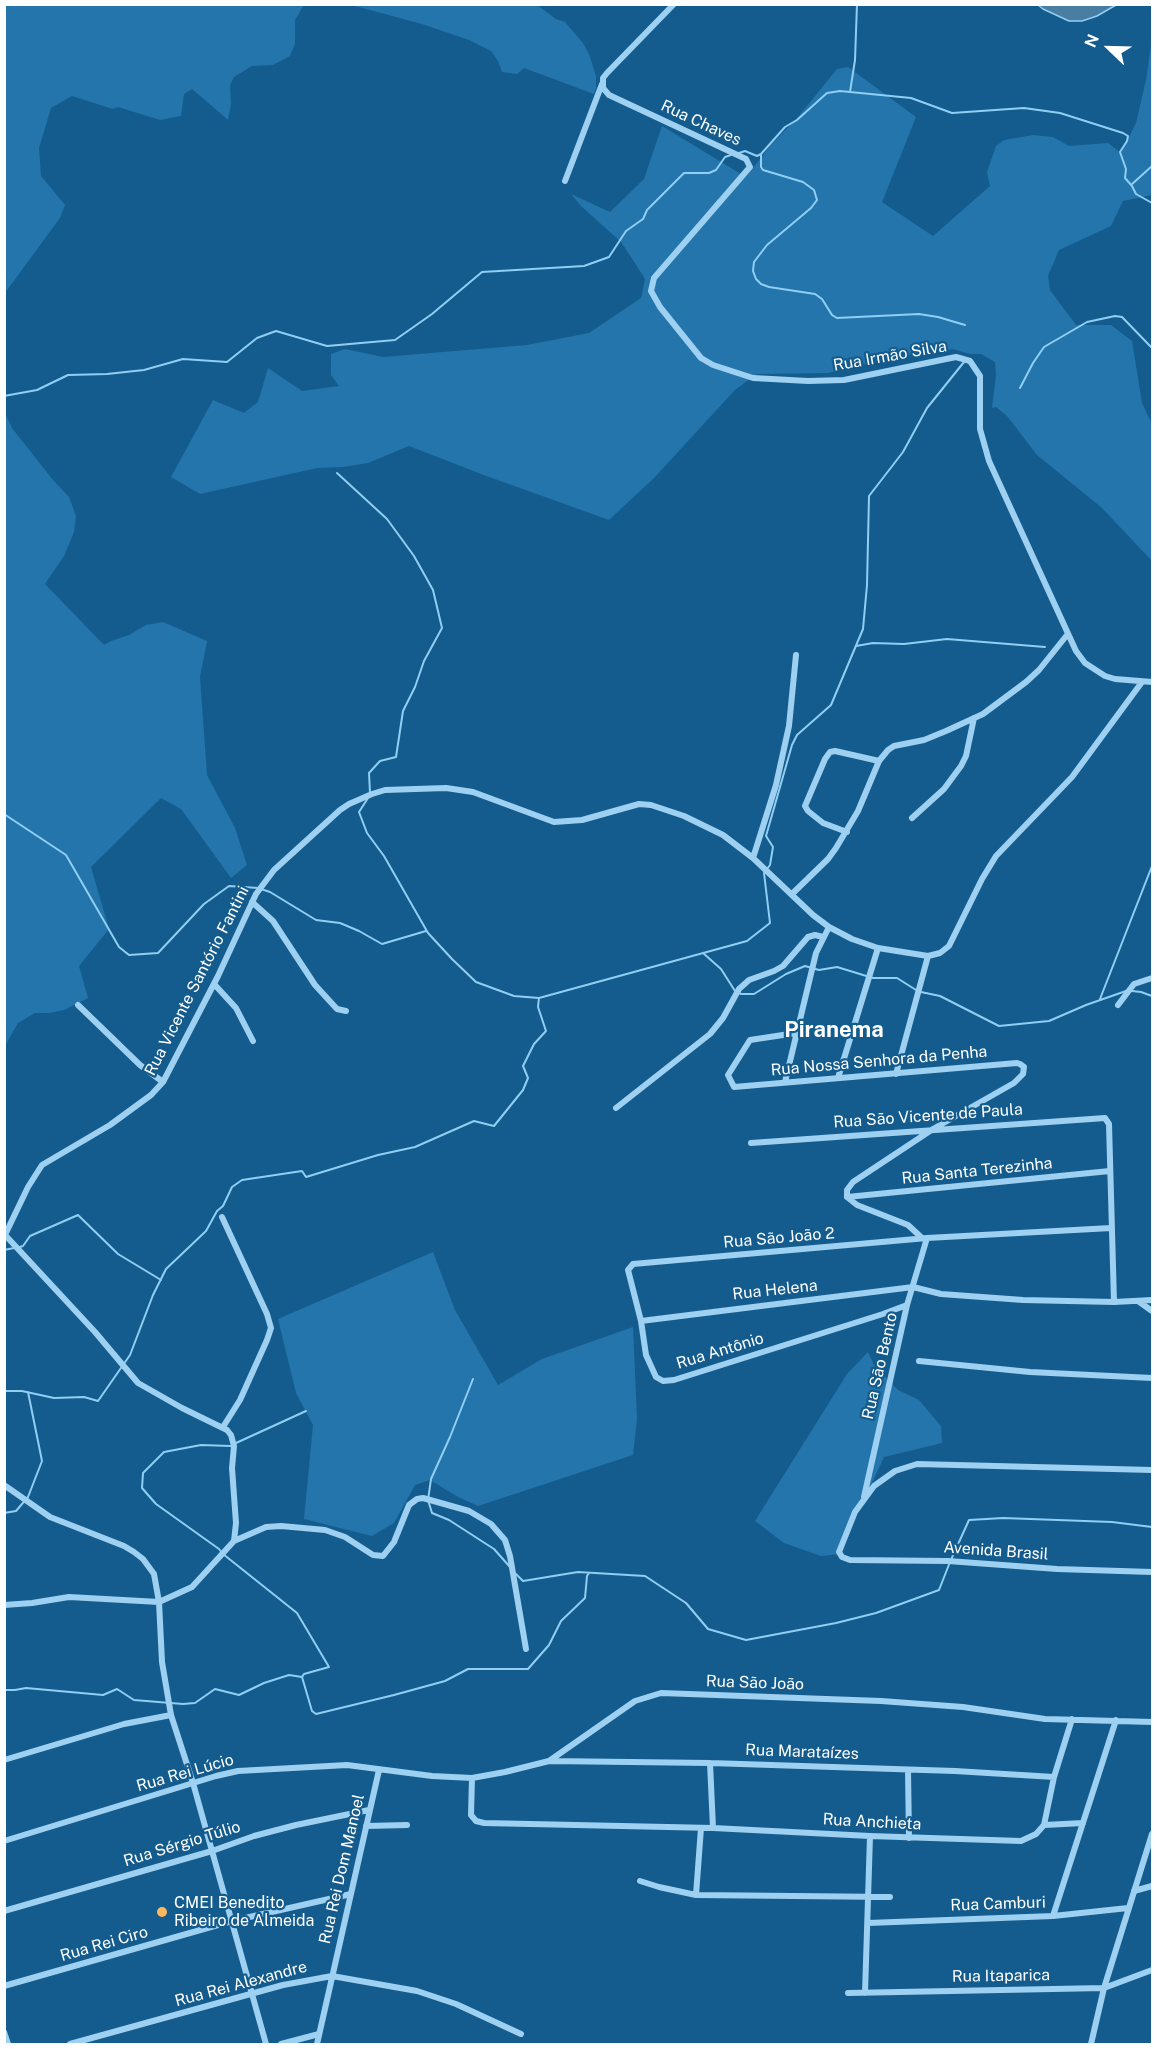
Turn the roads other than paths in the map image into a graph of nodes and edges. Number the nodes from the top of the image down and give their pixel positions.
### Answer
1 (674, 4) edge
2 (602, 83) junction
3 (565, 181) dead end
4 (653, 282) joint
5 (1067, 635) junction
6 (796, 655) dead end
7 (1142, 682) junction
8 (1152, 682) edge
9 (974, 718) junction
10 (879, 760) junction
11 (912, 818) dead end
12 (847, 832) junction
13 (753, 858) junction
14 (792, 894) junction
15 (252, 902) junction
16 (829, 927) junction
17 (823, 936) junction
18 (878, 948) junction
19 (928, 956) junction
20 (1152, 978) edge
21 (214, 984) junction
22 (78, 1005) dead end
23 (1118, 1005) dead end
24 (346, 1011) dead end
25 (796, 1033) junction
26 (253, 1041) dead end
27 (896, 1074) junction
28 (838, 1078) junction
29 (163, 1082) junction
30 (785, 1082) junction
31 (616, 1108) dead end
32 (933, 1129) junction
33 (751, 1143) dead end
34 (1110, 1171) junction
35 (847, 1197) junction
36 (222, 1217) dead end
37 (1111, 1228) junction
38 (5, 1236) edge
39 (924, 1238) junction
40 (633, 1263) joint
41 (913, 1287) junction
42 (1152, 1300) edge
43 (1138, 1301) junction
44 (1114, 1302) junction
45 (907, 1305) junction
46 (1152, 1311) edge
47 (641, 1321) junction
48 (919, 1361) dead end
49 (1152, 1378) edge
50 (223, 1427) junction
51 (1152, 1470) edge
52 (4, 1485) edge
53 (863, 1500) junction
54 (234, 1541) junction
55 (839, 1555) joint
56 (1152, 1572) edge
57 (159, 1602) junction
58 (4, 1605) edge
59 (526, 1649) dead end
60 (171, 1715) junction
61 (1072, 1719) junction
62 (1116, 1720) junction
63 (1152, 1722) edge
64 (4, 1760) edge
65 (549, 1761) junction
66 (710, 1763) junction
67 (379, 1770) junction
68 (908, 1770) junction
69 (1054, 1777) junction
70 (472, 1778) junction
71 (193, 1783) junction
72 (369, 1810) junction
73 (1083, 1823) junction
74 (407, 1825) dead end
75 (1044, 1825) junction
76 (366, 1826) junction
77 (702, 1828) junction
78 (713, 1828) junction
79 (1152, 1834) edge
80 (870, 1836) junction
81 (909, 1838) junction
82 (4, 1841) edge
83 (212, 1851) junction
84 (640, 1881) dead end
85 (1152, 1886) edge
86 (1134, 1891) junction
87 (351, 1894) junction
88 (696, 1895) junction
89 (868, 1897) junction
90 (890, 1897) dead end
91 (1128, 1908) junction
92 (4, 1911) edge
93 (1053, 1916) junction
94 (232, 1921) junction
95 (868, 1923) junction
96 (1152, 1970) edge
97 (332, 1976) junction
98 (4, 1986) edge
99 (1104, 1988) junction
100 (848, 1993) dead end
101 (865, 1993) junction
102 (252, 1995) junction
103 (4, 2032) edge
104 (319, 2034) junction
105 (520, 2034) dead end
106 (8, 2044) edge
107 (70, 2044) edge
108 (266, 2044) edge
109 (281, 2044) edge
110 (317, 2044) edge
111 (1091, 2044) edge

1 - 2 street
2 - 3 street
2 - 4 street, Rua Chaves
4 - 5 street, Rua Irmão Silva
5 - 7 street, Rua Irmão Silva
5 - 9 street
6 - 13 street
7 - 8 street
7 - 19 street
9 - 10 street
9 - 11 street
10 - 12 street
10 - 12 street
12 - 14 street
13 - 14 street, Rua Vicente Santório Fantini
13 - 15 street, Rua Vicente Santório Fantini
14 - 16 street, Rua Vicente Santório Fantini
15 - 21 street, Rua Vicente Santório Fantini
15 - 24 street
16 - 17 street
16 - 18 street, Rua Vicente Santório Fantini
17 - 25 street
17 - 31 street
18 - 19 street, Rua Vicente Santório Fantini
18 - 28 street
19 - 27 street
20 - 23 street
21 - 26 street
21 - 29 street, Rua Vicente Santório Fantini
22 - 29 street
25 - 30 street
25 - 30 street, Rua Nossa Senhora da Penha
27 - 28 street, Rua Nossa Senhora da Penha
27 - 32 street, Rua Nossa Senhora da Penha
28 - 30 street, Rua Nossa Senhora da Penha
29 - 38 street, Rua Vicente Santório Fantini
32 - 33 street, Rua São Vicente de Paula
32 - 34 street, Rua São Vicente de Paula
32 - 35 street
34 - 35 street, Rua Santa Terezinha
34 - 37 street
35 - 39 street
36 - 50 street
37 - 39 street, Rua São João 2
37 - 44 street
38 - 50 street
39 - 40 street, Rua São João 2
39 - 41 street, Rua São Bento
40 - 47 street, Rua Antônio
41 - 44 street
41 - 45 street, Rua São Bento
41 - 47 street, Rua Helena
42 - 43 street
43 - 44 street
43 - 46 street
45 - 47 street, Rua Antônio
45 - 53 street, Rua São Bento
48 - 49 street
50 - 54 street
51 - 53 street, Rua São Bento
52 - 57 street
53 - 55 street, Rua São Bento
54 - 57 street
54 - 59 street
55 - 56 street, Avenida Brasil
57 - 58 street
57 - 60 street
60 - 64 street
60 - 71 street
61 - 62 street, Rua São João
61 - 65 street, Rua São João
61 - 69 street
62 - 63 street, Rua São João
62 - 73 street
65 - 66 street, Rua Marataízes
65 - 70 street, Rua São João
66 - 68 street, Rua Marataízes
66 - 78 street
67 - 70 street, Rua São João
67 - 71 street, Rua Rei Lúcio
67 - 72 street, Rua Rei Dom Manoel
68 - 69 street, Rua Marataízes
68 - 81 street
69 - 75 street
70 - 77 street, Rua Anchieta
71 - 82 street, Rua Rei Lúcio
71 - 83 street
72 - 76 street, Rua Rei Dom Manoel
72 - 83 street, Rua Sérgio Túlio
73 - 75 street
73 - 93 street
74 - 76 street
75 - 81 street, Rua Anchieta
76 - 87 street, Rua Rei Dom Manoel
77 - 78 street, Rua Anchieta
77 - 88 street
78 - 80 street, Rua Anchieta
79 - 86 street
80 - 81 street, Rua Anchieta
80 - 89 street
83 - 92 street, Rua Sérgio Túlio
83 - 94 street
84 - 88 street
85 - 86 street
86 - 91 street
87 - 94 street, Rua Rei Ciro
87 - 97 street, Rua Rei Dom Manoel
88 - 89 street
89 - 90 street
89 - 95 street
91 - 93 street, Rua Camburi
91 - 99 street
93 - 95 street, Rua Camburi
94 - 98 street, Rua Rei Ciro
94 - 102 street
95 - 101 street
96 - 99 street, Rua Itaparica
97 - 102 street, Rua Rei Alexandre
97 - 104 street, Rua Rei Dom Manoel
97 - 105 street, Rua Rei Alexandre
99 - 101 street, Rua Itaparica
99 - 111 street
100 - 101 street, Rua Itaparica
102 - 107 street, Rua Rei Alexandre
102 - 108 street
103 - 106 street
104 - 109 street
104 - 110 street, Rua Rei Dom Manoel

